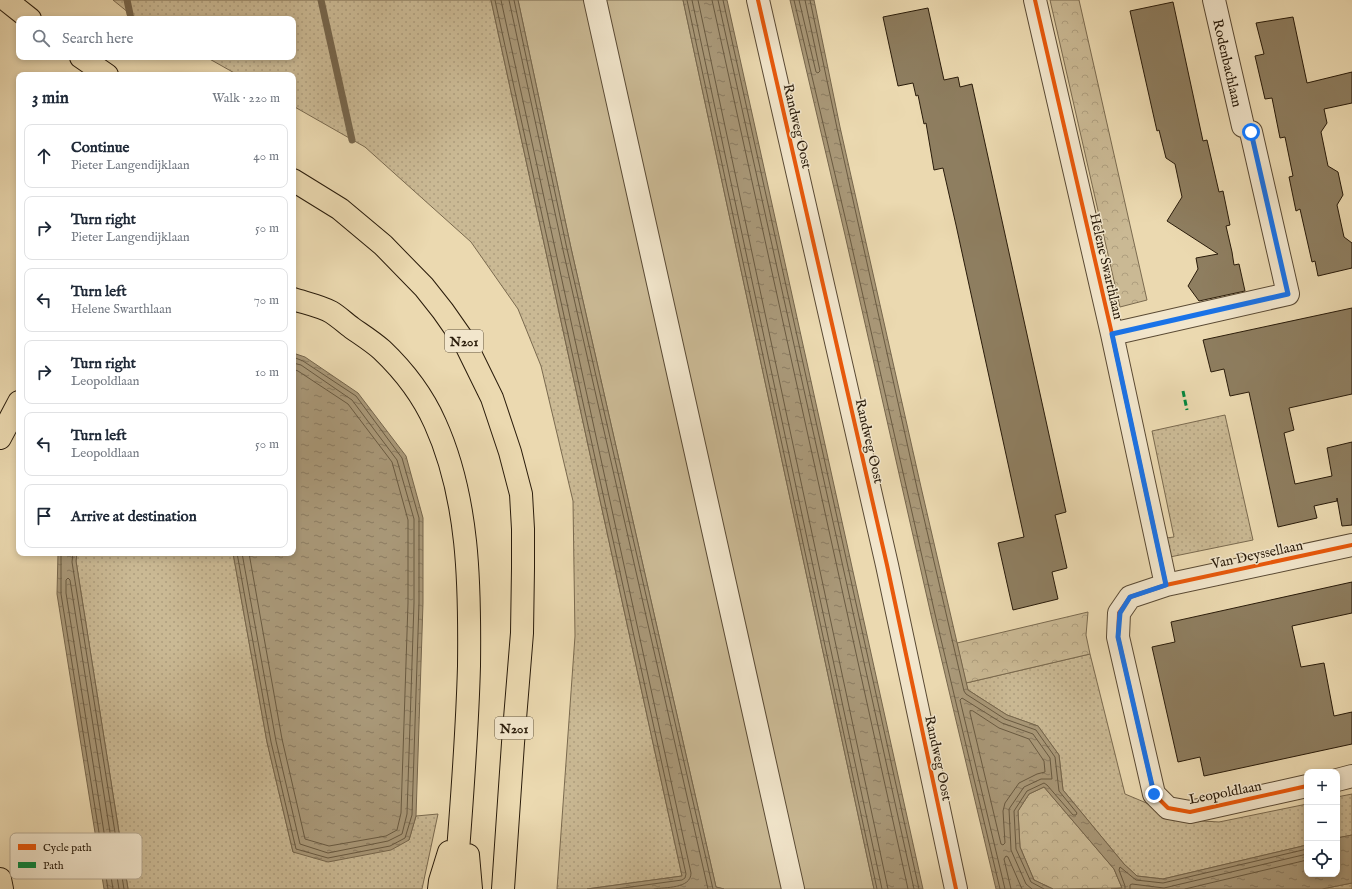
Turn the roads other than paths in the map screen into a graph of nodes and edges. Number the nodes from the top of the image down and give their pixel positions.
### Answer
1 (6, 0) edge
2 (596, 0) edge
3 (758, 0) edge
4 (1035, 0) edge
5 (1214, 0) edge
6 (26, 16) edge
7 (85, 60) edge
8 (103, 72) edge
9 (296, 182) edge
10 (296, 300) edge
11 (1112, 334) junction
12 (16, 408) edge
13 (0, 438) edge
14 (1352, 545) edge
15 (1166, 585) junction
16 (1352, 776) edge
17 (1340, 779) edge
18 (1304, 787) edge
19 (462, 806) junction
20 (0, 880) edge
21 (2, 889) edge
22 (439, 889) edge
23 (455, 889) edge
24 (471, 889) edge
25 (503, 889) edge
26 (793, 889) edge
27 (956, 889) edge

1 - 6 highway
2 - 26 street
3 - 27 street, Randweg Oost
4 - 11 street, Helene Swarthlaan
5 - 11 street, Rodenbachlaan
7 - 8 highway
9 - 25 highway, N201
10 - 19 highway
11 - 15 street, Helene Swarthlaan
12 - 13 highway
14 - 15 street, Van Deyssellaan
15 - 18 street, Leopoldlaan
16 - 17 street
19 - 22 highway
19 - 23 highway
19 - 24 highway
20 - 21 highway

